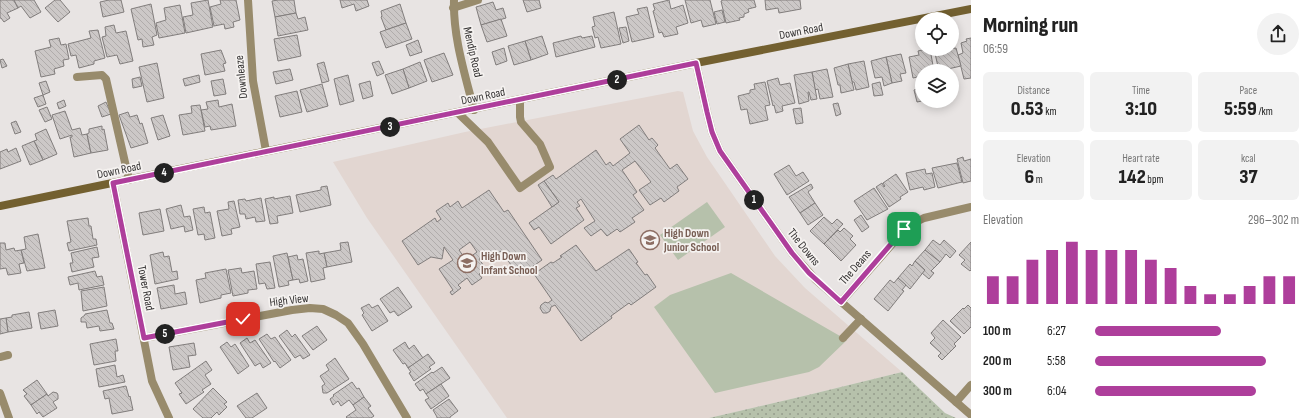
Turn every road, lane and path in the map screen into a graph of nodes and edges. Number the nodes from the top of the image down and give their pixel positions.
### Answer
1 (248, 0) edge
2 (478, 0) edge
3 (454, 4) edge
4 (971, 9) edge
5 (696, 63) junction
6 (77, 77) dead end
7 (520, 100) junction
8 (474, 110) junction
9 (458, 113) junction
10 (266, 151) junction
11 (130, 180) junction
12 (113, 183) junction
13 (0, 206) edge
14 (971, 207) edge
15 (841, 302) junction
16 (861, 319) junction
17 (144, 338) junction
18 (843, 338) dead end
19 (971, 385) edge
20 (0, 393) edge
21 (956, 402) junction
22 (971, 414) edge
23 (9, 418) edge
24 (169, 418) edge
25 (407, 418) edge

1 - 10 street, Downleaze
2 - 3 street
3 - 8 street, Mendip Road
4 - 5 street, Down Road
5 - 7 street, Down Road
5 - 15 street, The Downs
6 - 11 street
7 - 8 street, Down Road
7 - 9 street
8 - 9 street, Down Road
9 - 10 street, Down Road
10 - 11 street, Down Road
11 - 12 street, Down Road
12 - 13 street, Down Road
12 - 17 street, Tower Road
14 - 15 street, The Deans
15 - 16 street, The Downs
16 - 18 street
16 - 21 street, The Downs
17 - 24 street, Tower Road
17 - 25 street, High View
19 - 21 street
20 - 23 street
21 - 22 street, The Downs

